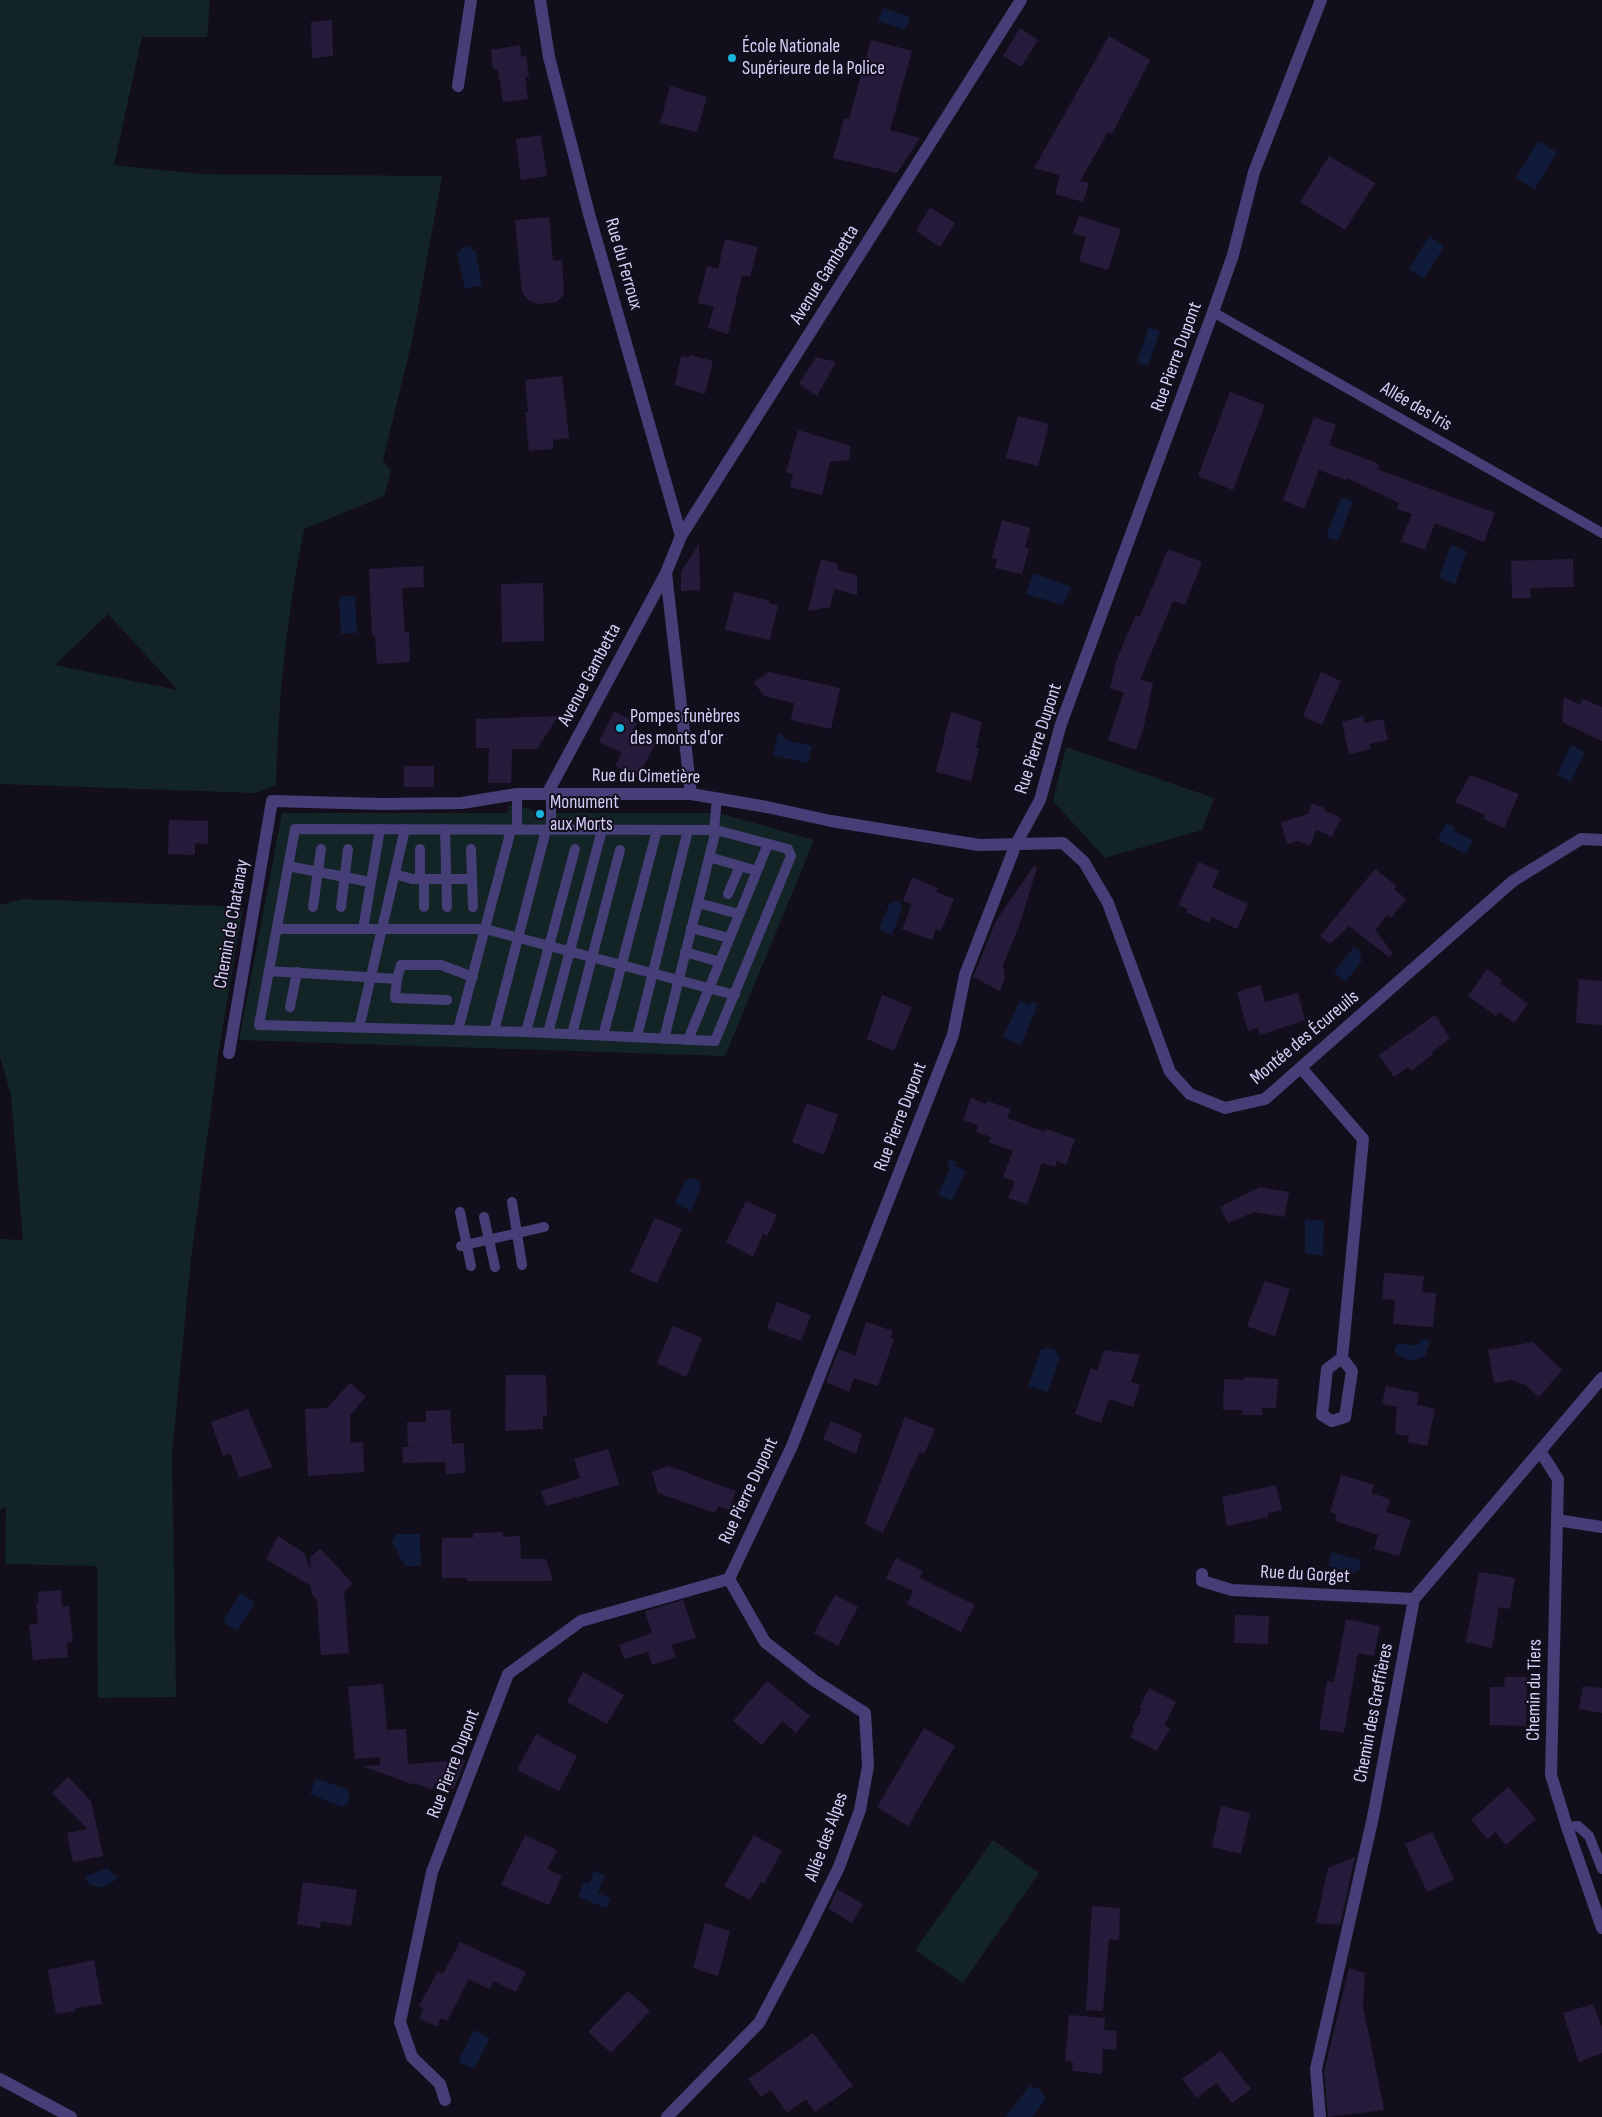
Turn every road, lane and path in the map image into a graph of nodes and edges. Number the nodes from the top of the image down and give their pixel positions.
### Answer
1 (471, 0) edge
2 (540, 0) edge
3 (1020, 0) edge
4 (1321, 0) edge
5 (458, 86) dead end
6 (1214, 312) junction
7 (1602, 533) edge
8 (681, 536) junction
9 (666, 573) junction
10 (517, 794) junction
11 (549, 794) junction
12 (691, 794) junction
13 (717, 798) junction
14 (272, 801) joint
15 (380, 829) junction
16 (405, 829) junction
17 (445, 829) junction
18 (514, 830) junction
19 (548, 830) junction
20 (602, 830) junction
21 (657, 830) junction
22 (688, 830) junction
23 (715, 830) junction
24 (1602, 840) edge
25 (768, 844) junction
26 (1016, 844) junction
27 (321, 848) dead end
28 (420, 848) dead end
29 (471, 848) dead end
30 (348, 849) dead end
31 (575, 849) dead end
32 (620, 850) dead end
33 (709, 857) junction
34 (288, 866) junction
35 (740, 866) junction
36 (757, 871) junction
37 (317, 872) junction
38 (395, 874) junction
39 (344, 877) junction
40 (422, 878) junction
41 (447, 879) junction
42 (472, 879) junction
43 (370, 882) junction
44 (728, 894) dead end
45 (698, 903) junction
46 (313, 906) dead end
47 (341, 906) dead end
48 (472, 906) dead end
49 (424, 907) dead end
50 (447, 907) dead end
51 (739, 914) junction
52 (691, 928) junction
53 (277, 929) junction
54 (363, 929) junction
55 (382, 929) junction
56 (485, 929) junction
57 (518, 938) junction
58 (730, 938) junction
59 (549, 946) junction
60 (570, 952) junction
61 (685, 952) junction
62 (592, 957) junction
63 (720, 962) junction
64 (622, 965) junction
65 (269, 971) junction
66 (297, 972) junction
67 (653, 973) junction
68 (371, 977) junction
69 (472, 977) junction
70 (397, 979) junction
71 (678, 980) junction
72 (709, 988) junction
73 (735, 994) junction
74 (447, 1000) dead end
75 (290, 1007) dead end
76 (359, 1028) junction
77 (458, 1030) junction
78 (494, 1031) junction
79 (526, 1032) junction
80 (548, 1033) junction
81 (572, 1034) junction
82 (603, 1036) junction
83 (637, 1037) junction
84 (664, 1039) junction
85 (688, 1040) junction
86 (229, 1052) dead end
87 (1302, 1069) junction
88 (512, 1202) dead end
89 (460, 1212) dead end
90 (484, 1218) dead end
91 (544, 1227) dead end
92 (517, 1233) junction
93 (489, 1239) junction
94 (464, 1245) junction
95 (522, 1265) dead end
96 (471, 1266) dead end
97 (495, 1267) dead end
98 (1342, 1358) dead end
99 (1602, 1378) edge
100 (1540, 1451) junction
101 (1557, 1520) junction
102 (1602, 1527) edge
103 (1202, 1574) dead end
104 (729, 1579) junction
105 (1414, 1599) junction
106 (1567, 1827) junction
107 (1602, 1869) edge
108 (1602, 1928) edge
109 (0, 2079) edge
110 (445, 2100) dead end
111 (71, 2117) edge
112 (667, 2117) edge
113 (1320, 2117) edge

1 - 5 street
2 - 8 street, Rue du Ferroux
3 - 8 street, Avenue Gambetta
4 - 6 street, Rue Pierre Dupont
6 - 7 lane, Allée des Iris
6 - 26 street, Rue Pierre Dupont
8 - 9 street, Avenue Gambetta
9 - 11 street, Avenue Gambetta
9 - 12 street, Avenue Gambetta
10 - 11 street, Rue du Cimetière
10 - 14 street, Rue du Cimetière
10 - 18 lane
11 - 12 street, Rue du Cimetière
11 - 19 lane
12 - 13 street, Rue du Cimetière
13 - 23 lane
13 - 26 street, Rue du Cimetière
14 - 86 street, Chemin de Chatanay
15 - 16 lane
15 - 34 lane
15 - 43 lane
16 - 17 lane
16 - 38 lane
17 - 18 lane
17 - 41 lane
18 - 19 lane
18 - 56 lane
19 - 20 lane
19 - 57 lane
20 - 21 lane
20 - 60 lane
21 - 22 lane
21 - 64 lane
22 - 23 lane
22 - 67 lane
23 - 25 lane
23 - 33 lane
24 - 87 street, Montée des Écureuils
25 - 36 lane
25 - 73 lane
26 - 87 street, Montée des Écureuils
26 - 104 street, Rue Pierre Dupont
27 - 37 lane
28 - 40 lane
29 - 42 lane
30 - 39 lane
31 - 59 lane
32 - 62 lane
33 - 35 lane
33 - 45 lane
34 - 37 lane
34 - 53 lane
35 - 36 lane
35 - 44 lane
36 - 51 lane
37 - 39 lane
37 - 46 lane
38 - 40 lane
38 - 55 lane
39 - 43 lane
39 - 47 lane
40 - 41 lane
40 - 49 lane
41 - 42 lane
41 - 50 lane
42 - 48 lane
43 - 54 lane
45 - 51 lane
45 - 52 lane
51 - 58 lane
52 - 58 lane
52 - 61 lane
53 - 54 lane
53 - 65 lane
54 - 55 lane
55 - 56 lane
55 - 68 lane
56 - 57 lane
56 - 69 lane
57 - 59 lane
57 - 78 lane
58 - 63 lane
59 - 60 lane
59 - 79 lane
60 - 62 lane
60 - 80 lane
61 - 63 lane
61 - 71 lane
62 - 64 lane
62 - 81 lane
63 - 72 lane
64 - 67 lane
64 - 82 lane
65 - 66 lane
65 - 76 lane
66 - 68 lane
66 - 75 lane
67 - 71 lane
67 - 83 lane
68 - 70 lane
68 - 76 lane
69 - 70 lane
69 - 77 lane
70 - 74 lane
71 - 72 lane
71 - 84 lane
72 - 73 lane
72 - 85 lane
73 - 85 lane
76 - 77 lane
77 - 78 lane
78 - 79 lane
79 - 80 lane
80 - 81 lane
81 - 82 lane
82 - 83 lane
83 - 84 lane
84 - 85 lane
87 - 98 street
88 - 92 lane
89 - 94 lane
90 - 93 lane
91 - 92 lane
92 - 93 lane
92 - 95 lane
93 - 94 lane
93 - 97 lane
94 - 96 lane
99 - 100 street, Chemin des Greffières
100 - 101 street, Chemin du Tiers
100 - 105 street, Chemin des Greffières
101 - 102 street
101 - 106 street, Chemin du Tiers
103 - 105 street, Rue du Gorget
104 - 110 street, Rue Pierre Dupont
104 - 112 street, Allée des Alpes
105 - 113 street, Chemin des Greffières
106 - 107 lane
106 - 108 street, Chemin du Tiers
109 - 111 street

